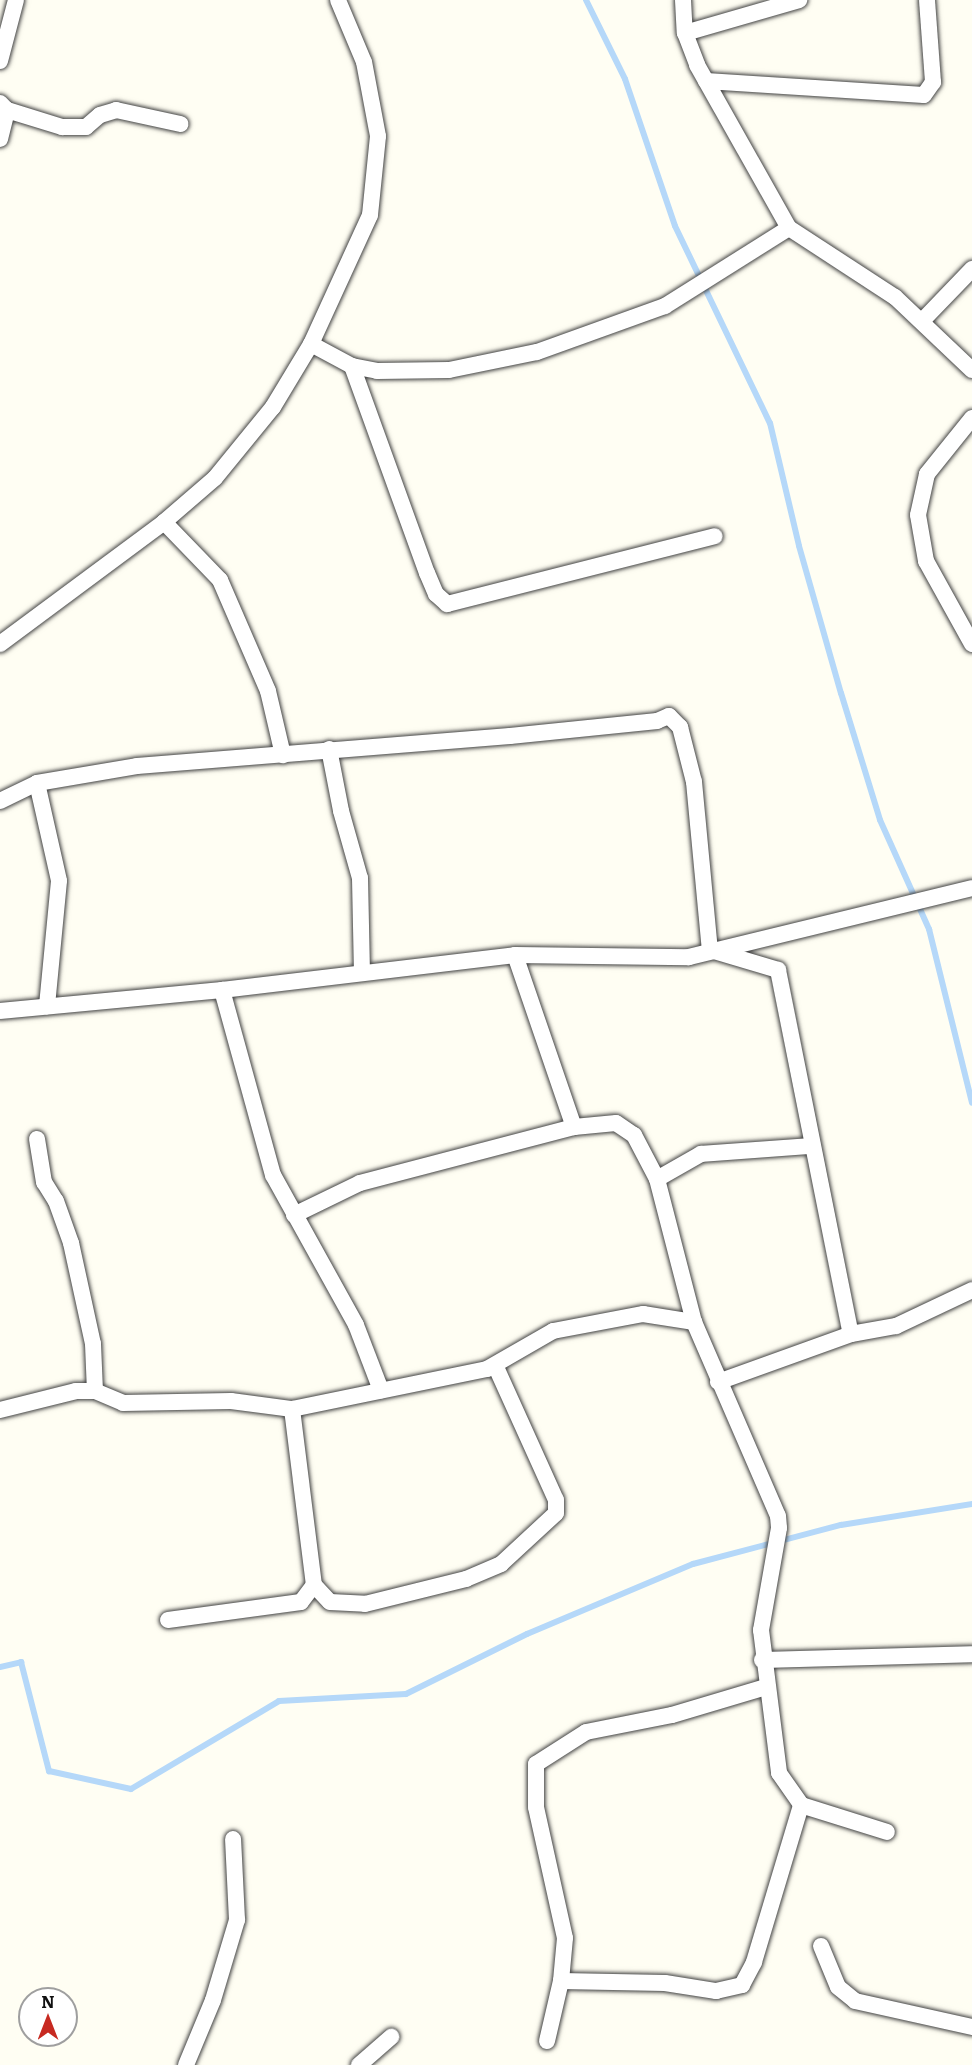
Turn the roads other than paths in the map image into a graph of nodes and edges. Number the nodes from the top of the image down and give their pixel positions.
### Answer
1 (16, 0) edge
2 (338, 0) edge
3 (683, 0) edge
4 (799, 0) edge
5 (927, 0) edge
6 (685, 33) junction
7 (0, 61) edge
8 (706, 81) junction
9 (3, 106) edge
10 (181, 124) dead end
11 (0, 139) edge
12 (789, 228) junction
13 (972, 269) edge
14 (923, 320) junction
15 (311, 344) junction
16 (352, 366) junction
17 (972, 370) edge
18 (972, 418) edge
19 (164, 522) junction
20 (715, 536) dead end
21 (0, 644) edge
22 (972, 644) edge
23 (330, 749) junction
24 (283, 755) junction
25 (37, 783) junction
26 (0, 801) edge
27 (972, 888) edge
28 (710, 950) junction
29 (515, 955) junction
30 (362, 972) junction
31 (222, 990) junction
32 (47, 1006) junction
33 (0, 1011) edge
34 (574, 1127) junction
35 (37, 1139) dead end
36 (812, 1146) junction
37 (657, 1179) junction
38 (294, 1215) junction
39 (972, 1290) edge
40 (694, 1322) junction
41 (851, 1334) junction
42 (495, 1365) junction
43 (718, 1382) junction
44 (381, 1390) junction
45 (95, 1391) junction
46 (292, 1409) junction
47 (0, 1410) edge
48 (314, 1585) junction
49 (168, 1620) dead end
50 (972, 1654) edge
51 (762, 1660) junction
52 (766, 1687) junction
53 (801, 1805) junction
54 (887, 1832) dead end
55 (233, 1839) dead end
56 (821, 1946) dead end
57 (561, 1981) junction
58 (972, 2027) edge
59 (391, 2037) dead end
60 (547, 2041) dead end
61 (186, 2065) edge
62 (359, 2065) edge

1 - 7 street
2 - 15 street
3 - 6 street
4 - 6 street
5 - 8 street
6 - 8 street
8 - 12 street
9 - 10 street
9 - 11 street
12 - 14 street
12 - 16 street
13 - 14 street
14 - 17 street
15 - 16 street
15 - 19 street
16 - 20 street
18 - 22 street
19 - 21 street
19 - 24 street
23 - 24 street
23 - 28 street
23 - 30 street
24 - 25 street
25 - 26 street
25 - 32 street
27 - 28 street
28 - 29 street
28 - 36 street
29 - 30 street
29 - 34 street
30 - 31 street
31 - 32 street
31 - 38 street
32 - 33 street
34 - 37 street
34 - 38 street
35 - 45 street
36 - 37 street
36 - 41 street
37 - 40 street
38 - 44 street
39 - 41 street
40 - 42 street
40 - 43 street
41 - 43 street
42 - 44 street
42 - 48 street
43 - 51 street
44 - 46 street
45 - 46 street
45 - 47 street
46 - 48 street
48 - 49 street
50 - 51 street
51 - 52 street
52 - 53 street
52 - 57 street
53 - 54 street
53 - 57 street
55 - 61 street
56 - 58 street
57 - 60 street
59 - 62 street

